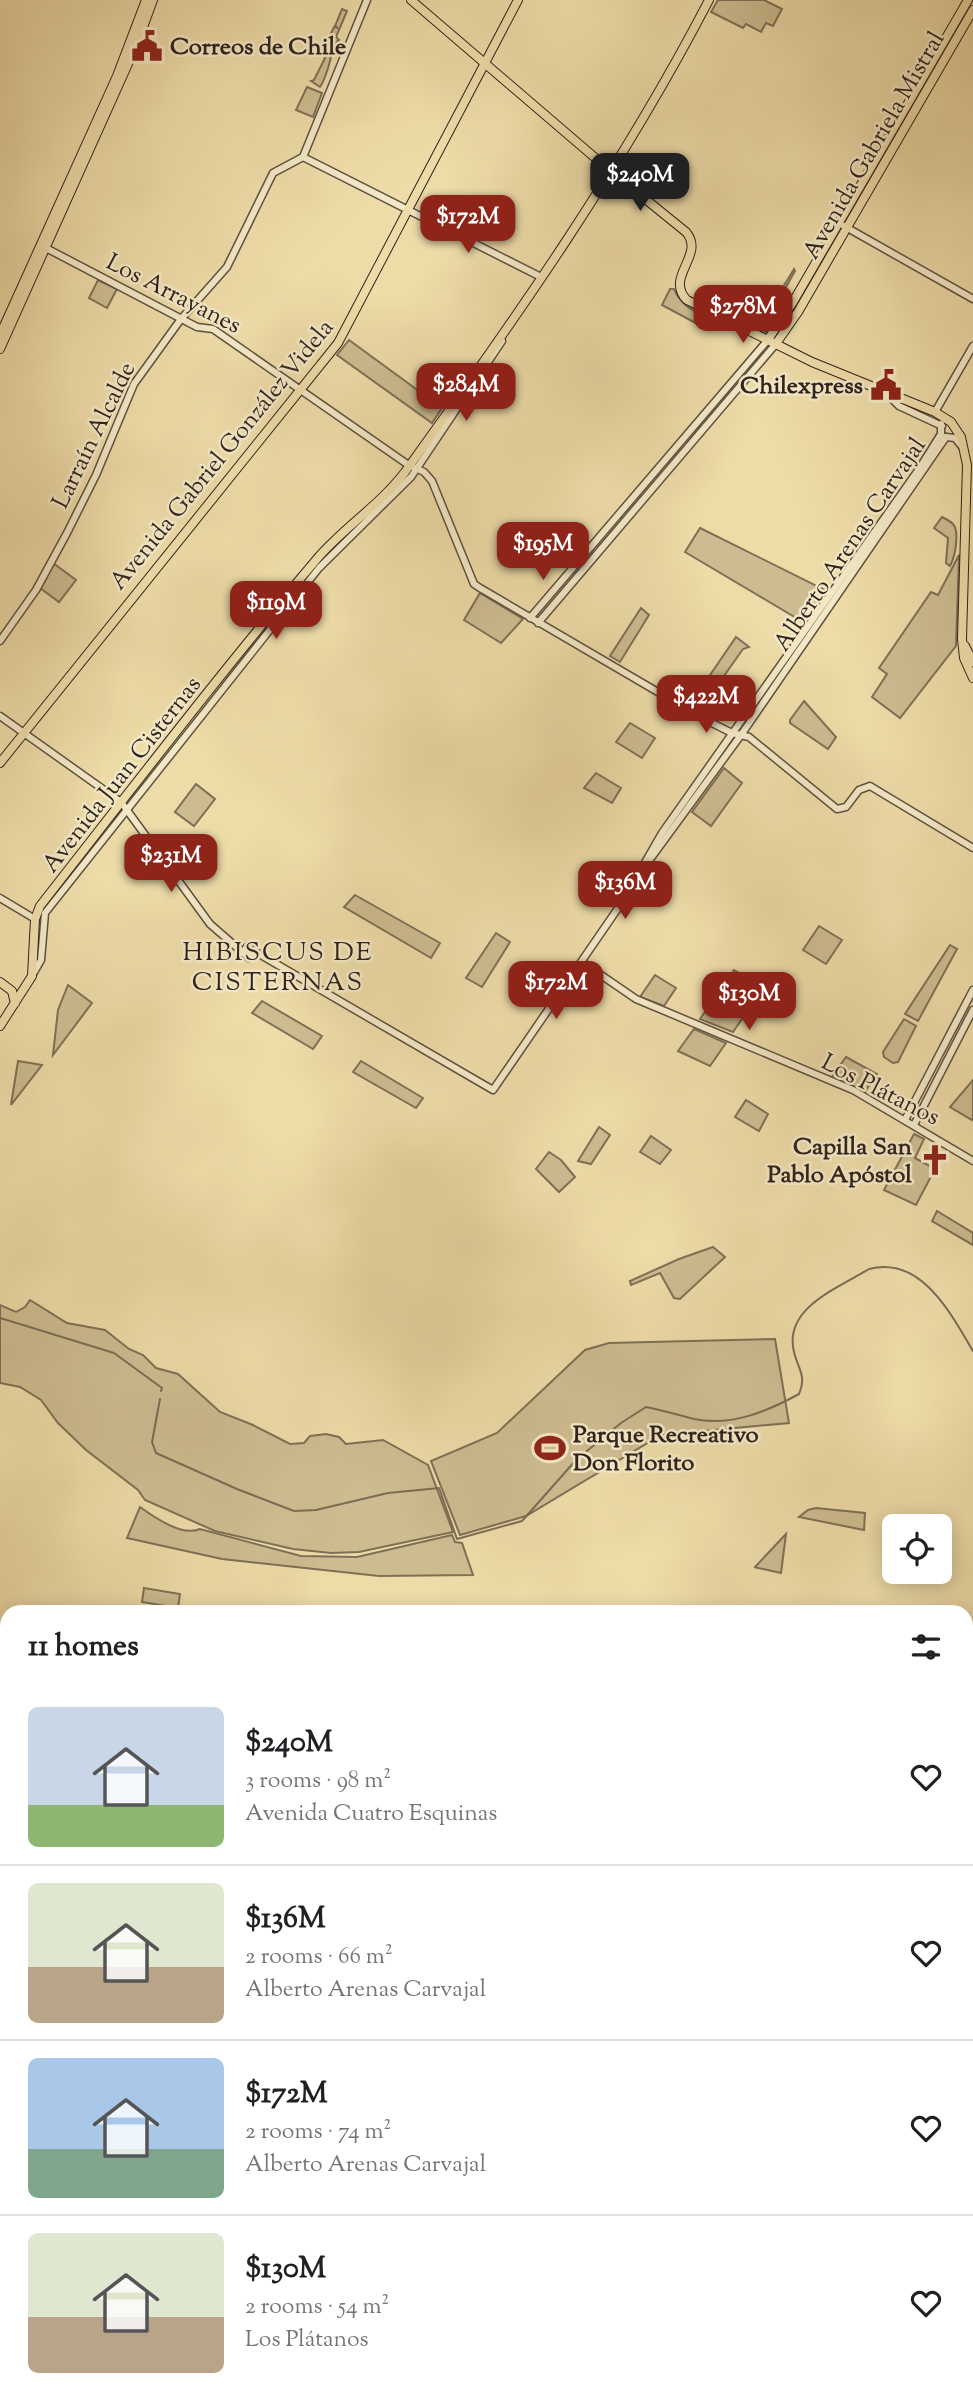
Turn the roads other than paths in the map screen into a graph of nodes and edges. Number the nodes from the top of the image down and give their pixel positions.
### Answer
1 (146, 0) edge
2 (153, 0) edge
3 (367, 0) edge
4 (411, 0) edge
5 (519, 0) edge
6 (709, 0) edge
7 (968, 0) edge
8 (973, 10) edge
9 (485, 63) junction
10 (303, 157) junction
11 (610, 170) junction
12 (407, 208) junction
13 (839, 223) junction
14 (848, 228) junction
15 (43, 247) junction
16 (541, 277) junction
17 (973, 299) edge
18 (181, 319) junction
19 (0, 335) edge
20 (771, 343) junction
21 (973, 346) edge
22 (0, 349) edge
23 (300, 390) junction
24 (896, 400) junction
25 (935, 412) junction
26 (941, 424) junction
27 (946, 437) junction
28 (966, 452) junction
29 (413, 467) junction
30 (530, 618) junction
31 (538, 623) junction
32 (962, 639) junction
33 (0, 641) edge
34 (973, 662) edge
35 (973, 678) edge
36 (0, 716) edge
37 (25, 733) junction
38 (732, 733) junction
39 (741, 735) junction
40 (0, 763) edge
41 (124, 806) junction
42 (973, 848) edge
43 (645, 865) junction
44 (0, 898) edge
45 (35, 919) junction
46 (582, 962) junction
47 (32, 976) junction
48 (0, 982) edge
49 (973, 990) edge
50 (15, 1003) junction
51 (973, 1010) edge
52 (9, 1012) junction
53 (0, 1016) edge
54 (0, 1026) edge
55 (905, 1120) junction
56 (914, 1125) junction
57 (973, 1161) edge

1 - 15 main road
2 - 15 main road
3 - 10 street
4 - 9 main road
5 - 9 main road, Avenida Gabriel González Videla
6 - 11 main road, Avenida Juan Cisternas
7 - 13 main road, Avenida Gabriela Mistral
8 - 14 main road, Avenida Gabriela Mistral
9 - 11 main road
9 - 12 main road, Avenida Gabriel González Videla
10 - 12 street
10 - 18 street, Larraín Alcalde
11 - 16 main road, Avenida Juan Cisternas
11 - 20 main road
12 - 16 street
12 - 23 main road, Avenida Gabriel González Videla
13 - 14 street
13 - 20 main road, Avenida Gabriela Mistral
14 - 17 street
14 - 20 main road, Avenida Gabriela Mistral
15 - 18 street, Los Arrayanes
15 - 19 main road
15 - 22 main road
16 - 29 main road, Avenida Juan Cisternas
18 - 23 street, Los Arrayanes
18 - 33 street, Larraín Alcalde
20 - 24 main road
20 - 30 street, Avenida Gabriela Mistral
20 - 31 street, Avenida Gabriela Mistral
21 - 25 street, Alberto Arenas Carvajal
23 - 29 street, Los Arrayanes
23 - 37 main road, Avenida Gabriel González Videla
24 - 25 main road
24 - 26 street
25 - 28 main road
26 - 27 street
26 - 38 street, Alberto Arenas Carvajal
27 - 28 street, Alberto Arenas Carvajal
27 - 39 street, Alberto Arenas Carvajal
28 - 32 main road
29 - 30 street, Los Arrayanes
29 - 41 main road, Avenida Juan Cisternas
30 - 31 street, Los Arrayanes
31 - 38 street, Los Arrayanes
32 - 34 main road
32 - 35 main road
36 - 37 street
37 - 40 main road, Avenida Gabriel González Videla
37 - 41 street
38 - 39 street, Los Arrayanes
38 - 43 street, Alberto Arenas Carvajal
39 - 42 street, Los Arrayanes
39 - 43 street, Alberto Arenas Carvajal
41 - 45 main road, Avenida Juan Cisternas
41 - 46 street, Alberto Arenas Carvajal
41 - 47 street, Avenida Juan Cisternas
43 - 46 street, Alberto Arenas Carvajal
44 - 45 street
45 - 47 main road, Avenida Juan Cisternas
46 - 55 street, Los Plátanos
47 - 50 main road, Avenida Juan Cisternas
48 - 50 main road
49 - 55 street
50 - 52 main road, Avenida Juan Cisternas
51 - 56 street
52 - 53 main road
52 - 54 main road, Avenida Juan Cisternas
55 - 56 street, Los Plátanos
56 - 57 street, Los Plátanos

